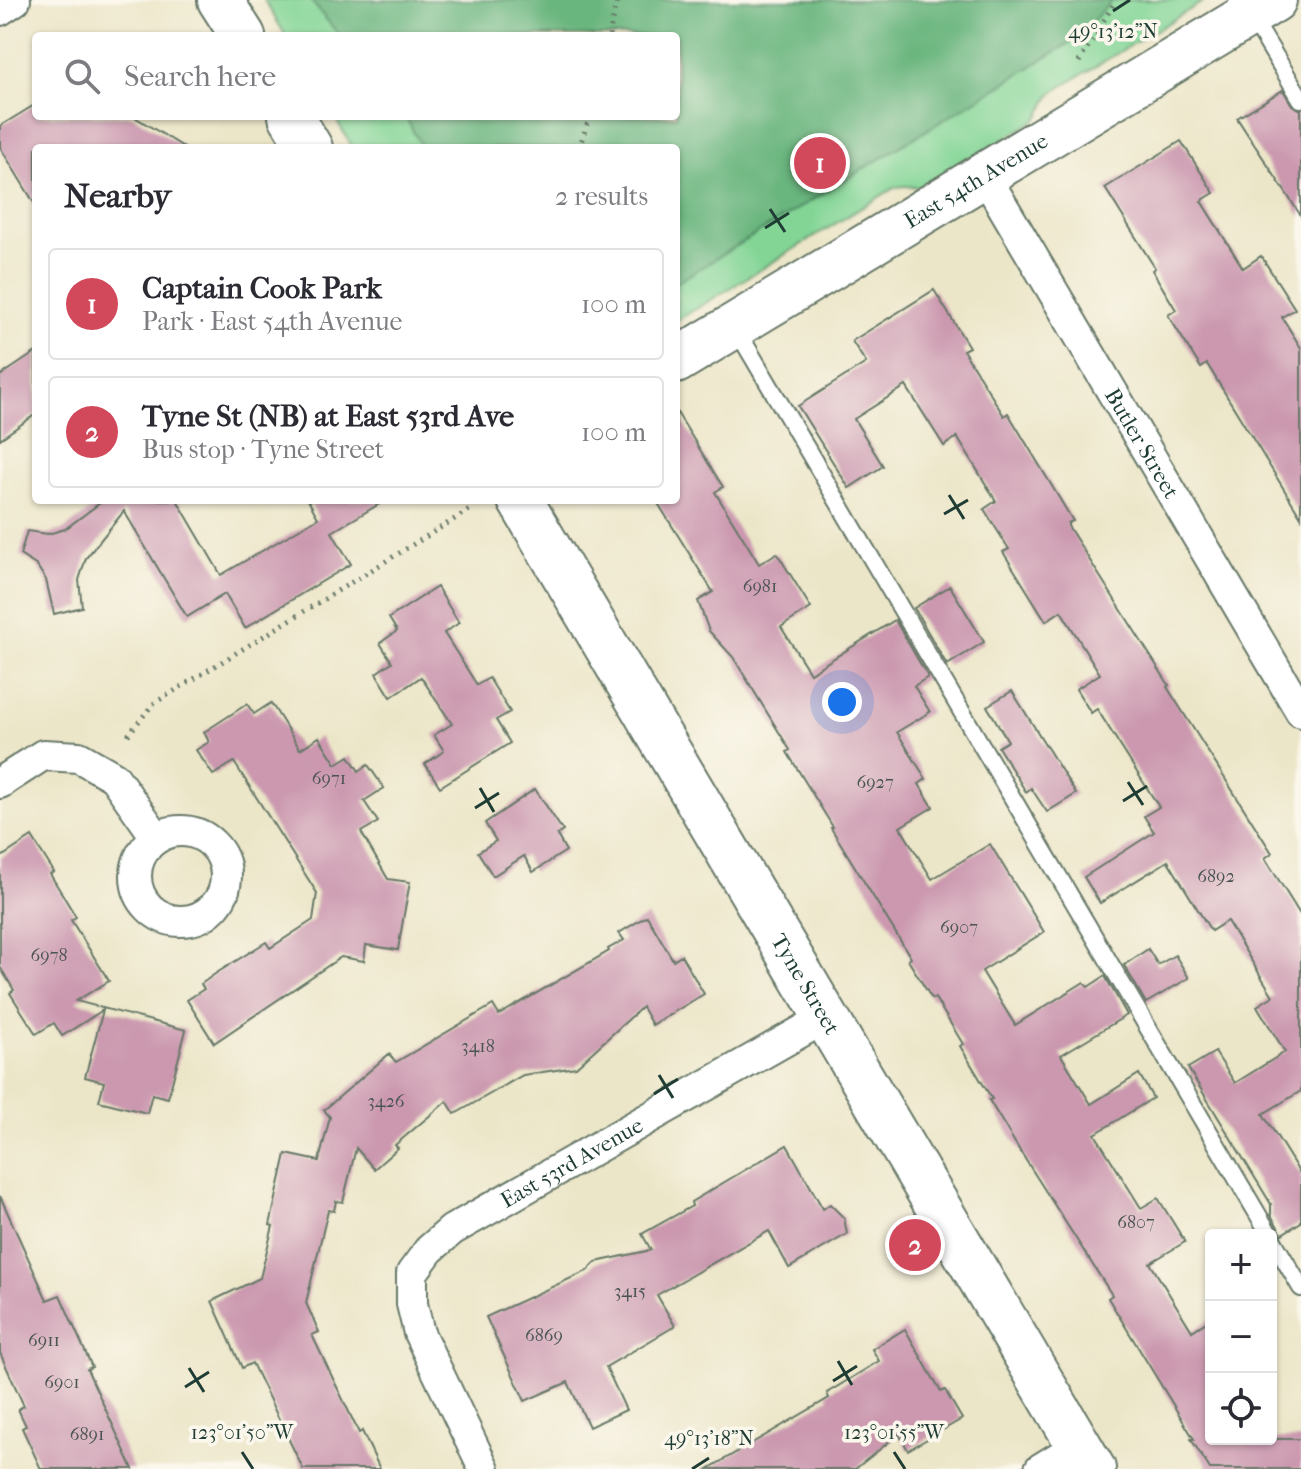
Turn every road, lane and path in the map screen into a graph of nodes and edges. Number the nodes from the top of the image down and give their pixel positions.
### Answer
1 (15, 0) edge
2 (220, 0) edge
3 (617, 0) edge
4 (1116, 0) edge
5 (1262, 7) edge
6 (0, 10) edge
7 (240, 32) edge
8 (610, 32) edge
9 (1079, 62) dead end
10 (1301, 99) edge
11 (293, 120) edge
12 (589, 120) edge
13 (308, 144) edge
14 (580, 144) edge
15 (985, 176) junction
16 (734, 326) junction
17 (680, 359) edge
18 (522, 504) edge
19 (471, 509) dead end
20 (1301, 712) edge
21 (128, 735) dead end
22 (0, 783) edge
23 (157, 838) dead end
24 (825, 1018) junction
25 (1266, 1229) edge
26 (1277, 1248) edge
27 (1301, 1288) edge
28 (1086, 1457) edge
29 (484, 1469) edge
30 (1040, 1469) edge

1 - 6 street
2 - 7 street
3 - 8 path
4 - 9 path
5 - 10 lane
5 - 15 street, East 54th Avenue
11 - 13 street
12 - 14 path
15 - 16 street, East 54th Avenue
15 - 20 street, Butler Street
16 - 17 street, East 54th Avenue
16 - 25 lane
18 - 24 street, Tyne Street
19 - 21 path
22 - 23 street
24 - 28 street, Tyne Street
24 - 29 street, East 53rd Avenue
26 - 27 lane
28 - 30 street

